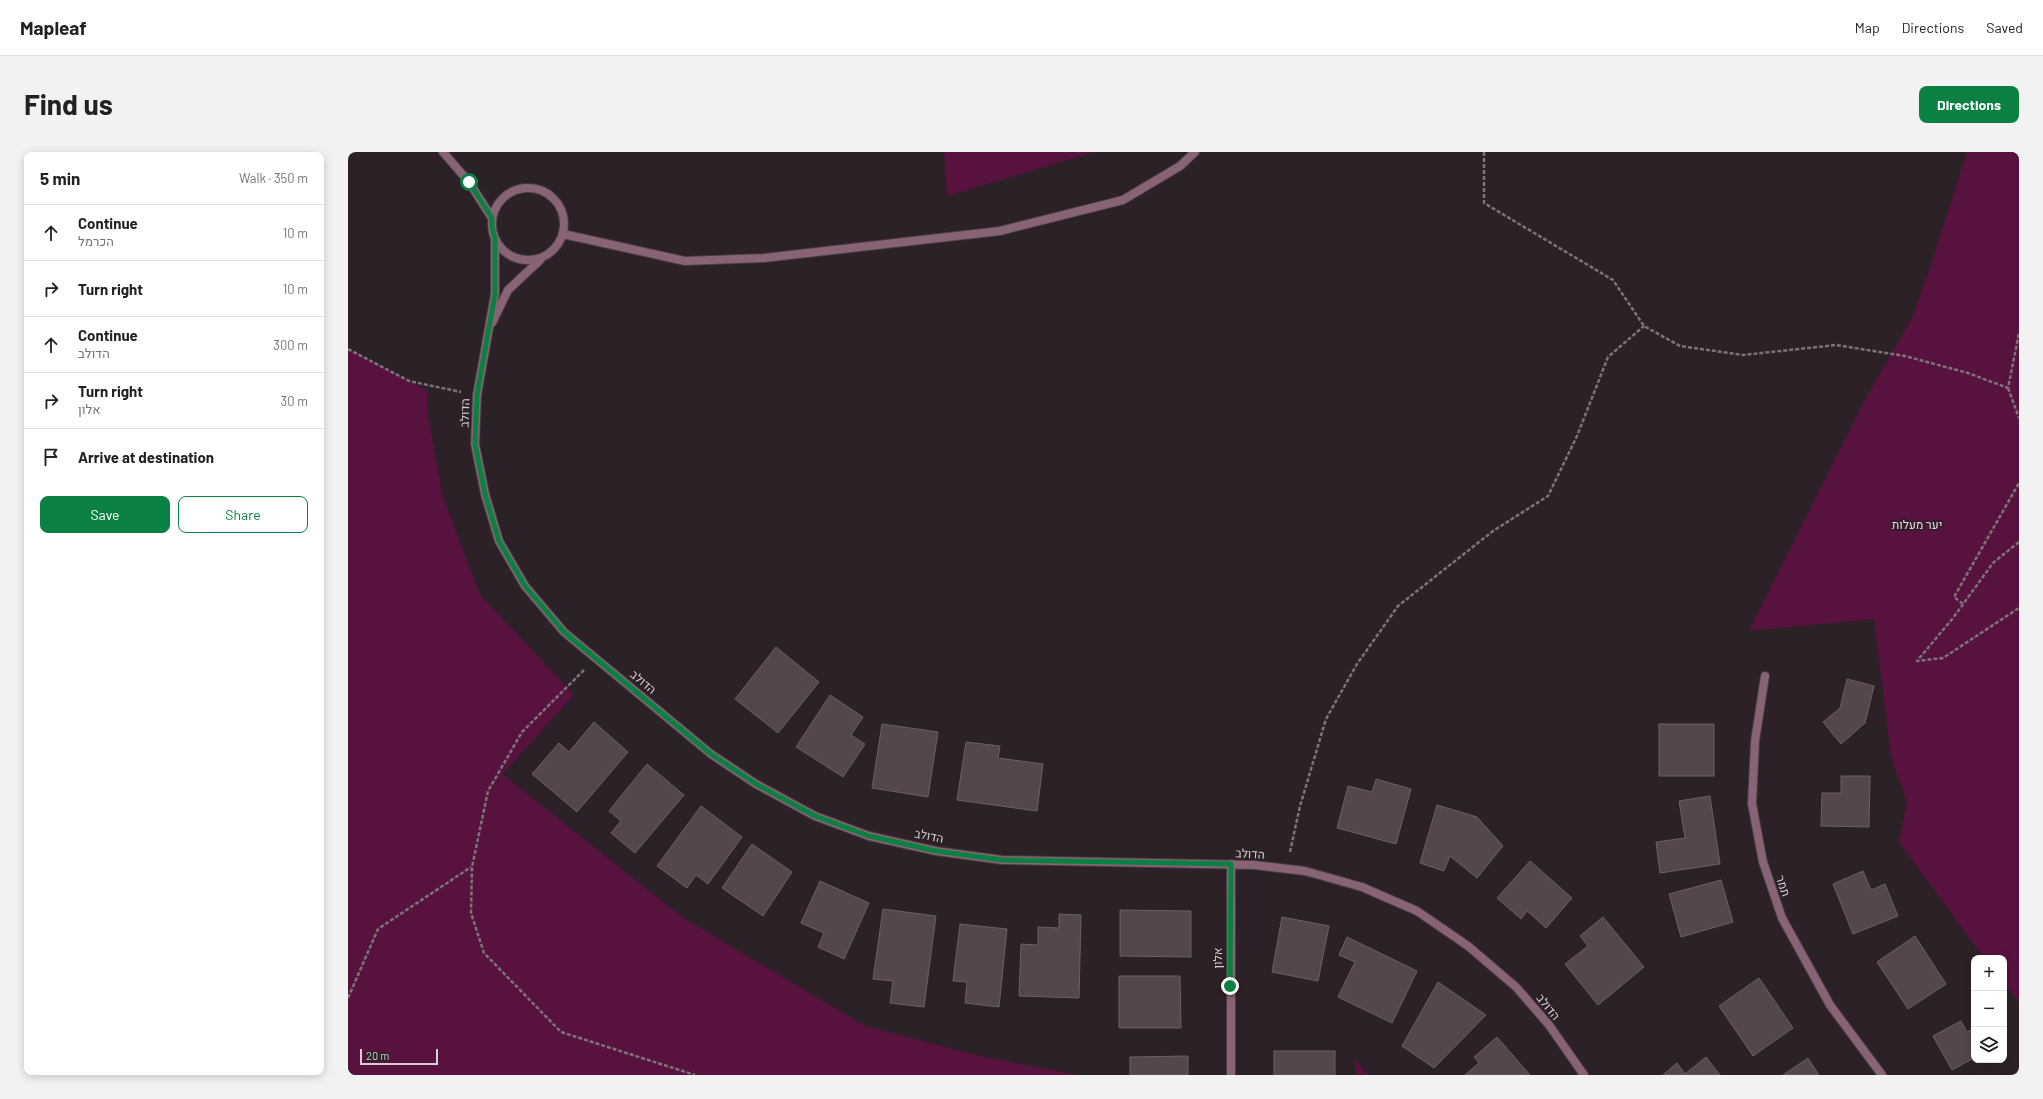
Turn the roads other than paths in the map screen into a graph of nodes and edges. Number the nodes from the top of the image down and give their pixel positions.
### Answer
1 (443, 152) edge
2 (1195, 152) edge
3 (492, 218) junction
4 (563, 234) junction
5 (495, 239) junction
6 (542, 258) junction
7 (484, 350) junction
8 (1765, 676) dead end
9 (1231, 864) junction
10 (1231, 1075) edge
11 (1584, 1075) edge
12 (1882, 1075) edge

1 - 3 street
2 - 4 street
3 - 4 street
3 - 5 street
4 - 6 street
5 - 6 street
5 - 7 street, הדולב
6 - 7 street, הדולב
7 - 9 street, הדולב
8 - 12 street, תמר
9 - 10 street, אלון
9 - 11 street, הדולב

